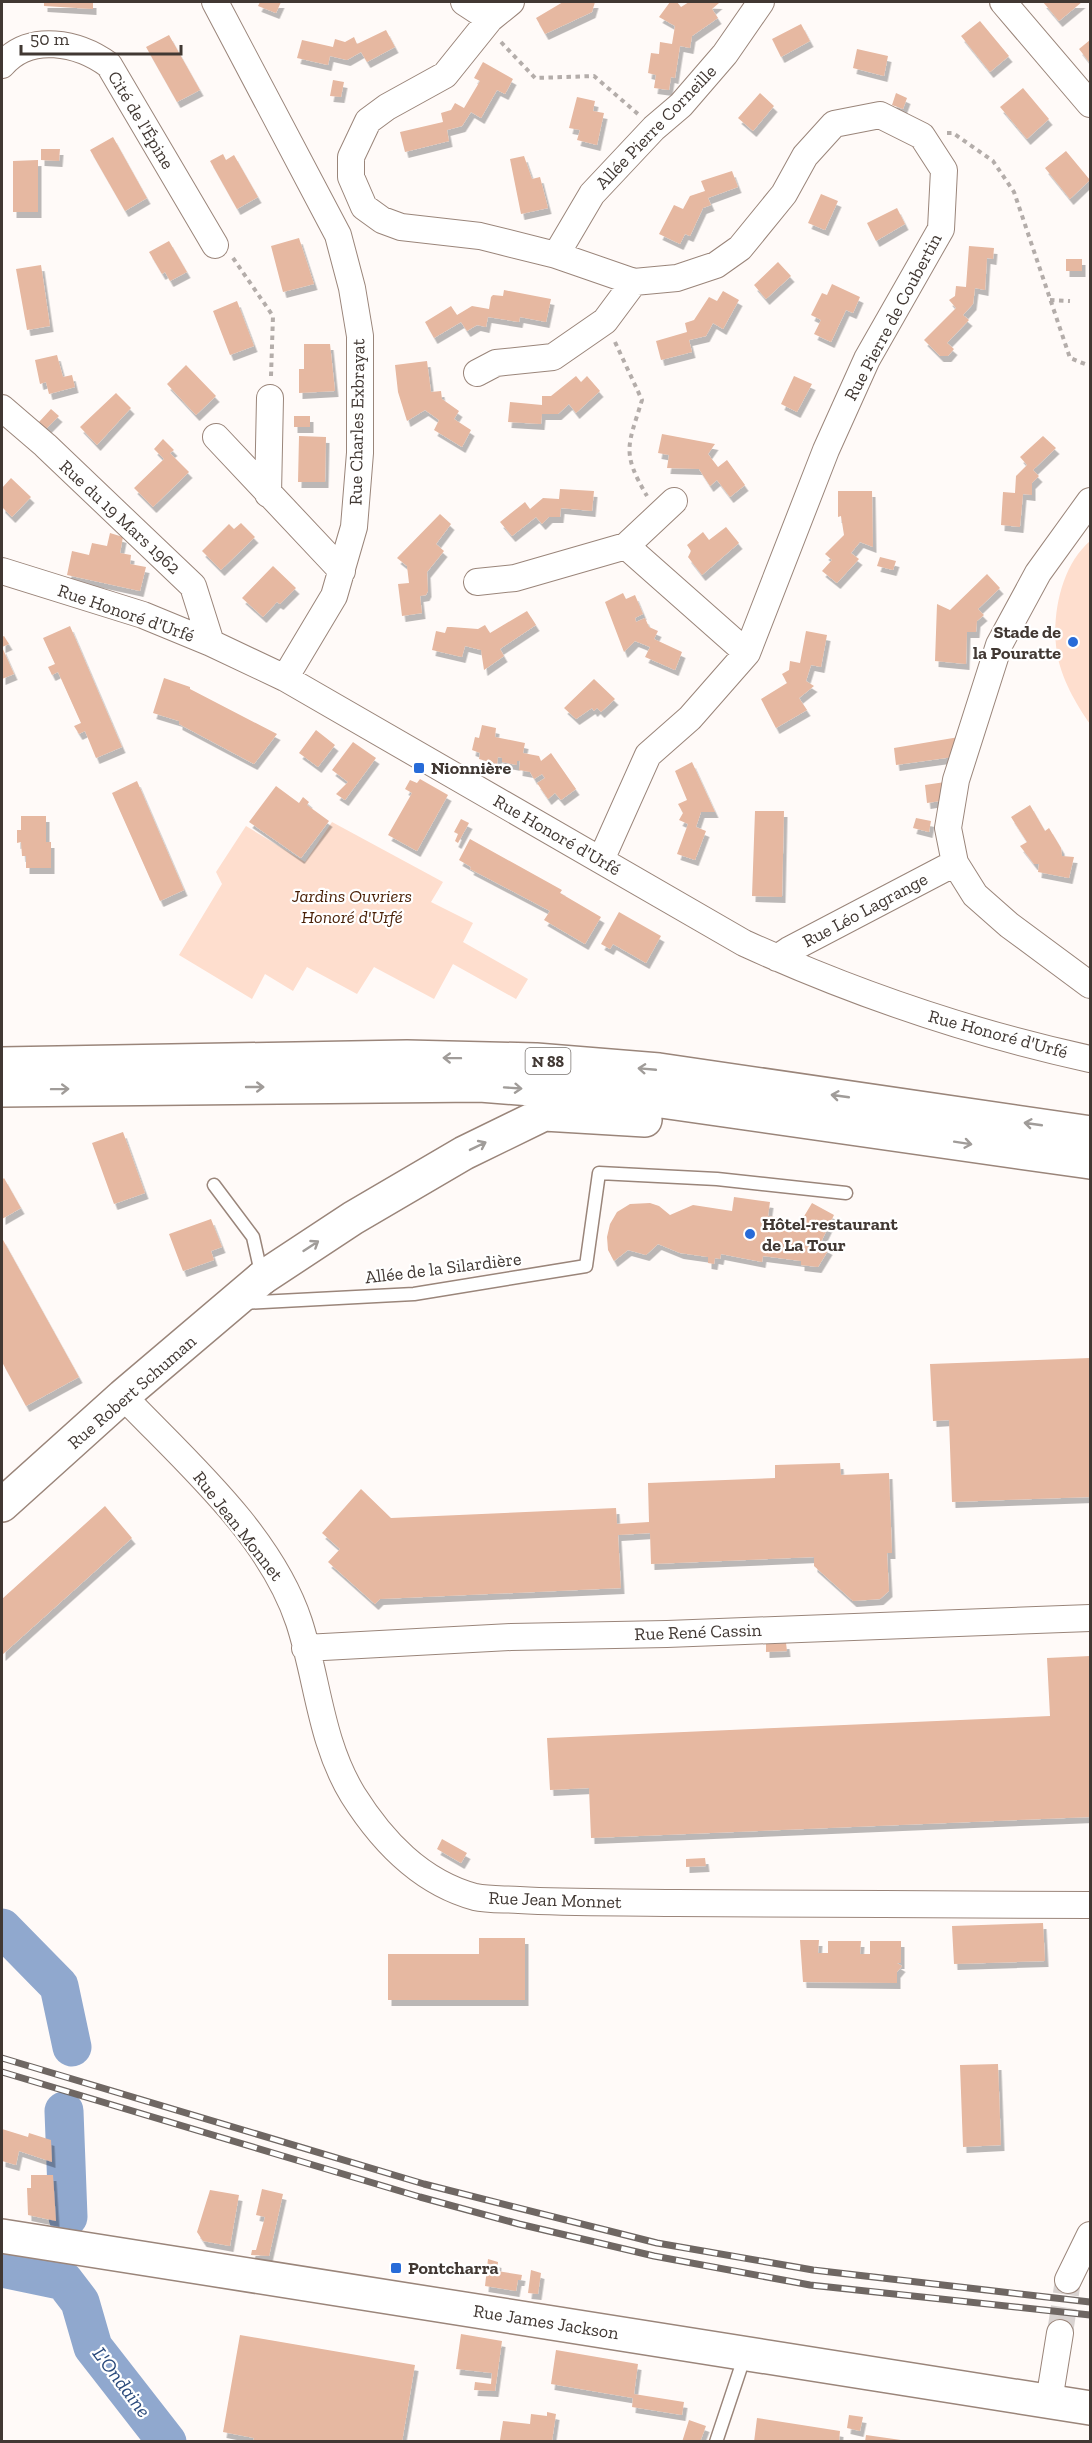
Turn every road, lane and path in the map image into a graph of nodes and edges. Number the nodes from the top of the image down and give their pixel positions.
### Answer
1 (215, 2) edge
2 (464, 2) edge
3 (511, 2) edge
4 (761, 2) edge
5 (1003, 2) edge
6 (488, 22) junction
7 (2, 65) edge
8 (1090, 104) edge
9 (654, 128) junction
10 (922, 136) junction
11 (215, 245) joint
12 (556, 255) junction
13 (634, 282) junction
14 (1050, 300) junction
15 (1070, 301) dead end
16 (605, 321) junction
17 (1085, 364) dead end
18 (477, 374) dead end
19 (270, 398) joint
20 (2, 408) edge
21 (216, 436) dead end
22 (268, 494) junction
23 (1090, 501) edge
24 (666, 508) joint
25 (626, 546) junction
26 (2, 571) edge
27 (342, 571) junction
28 (477, 582) dead end
29 (211, 643) junction
30 (747, 653) junction
31 (285, 678) junction
32 (602, 860) junction
33 (955, 863) junction
34 (777, 958) junction
35 (1090, 985) edge
36 (1090, 1059) edge
37 (2, 1064) edge
38 (2, 1090) edge
39 (1090, 1133) edge
40 (905, 1134) junction
41 (1090, 1162) edge
42 (214, 1185) dead end
43 (846, 1193) dead end
44 (262, 1278) junction
45 (232, 1304) junction
46 (123, 1396) junction
47 (2, 1505) edge
48 (1090, 1618) edge
49 (305, 1648) junction
50 (1090, 1905) edge
51 (1090, 2235) edge
52 (2, 2236) edge
53 (1068, 2280) tunnel mouth
54 (1060, 2333) tunnel mouth
55 (746, 2353) junction
56 (1049, 2401) junction
57 (1090, 2408) edge
58 (716, 2442) edge

1 - 27 street, Rue Charles Exbrayat
2 - 6 street
3 - 6 street
4 - 9 street, Allée Pierre Corneille
5 - 8 street
6 - 9 path
6 - 12 street
7 - 11 street, Cité de l'Épine
9 - 12 street, Allée Pierre Corneille
10 - 13 street
10 - 14 path
10 - 30 street, Rue Pierre de Coubertin
11 - 19 path
12 - 13 street
13 - 16 street
14 - 15 path
14 - 17 path
16 - 18 street
16 - 24 path
19 - 22 street
20 - 29 street, Rue du 19 Mars 1962
21 - 22 street
22 - 27 street
23 - 33 street
24 - 25 street
25 - 28 street
25 - 30 street
26 - 29 street, Rue Honoré d'Urfé
27 - 31 street, Rue Charles Exbrayat
29 - 31 street, Rue Honoré d'Urfé
30 - 32 street, Rue Pierre de Coubertin
31 - 32 street, Rue Honoré d'Urfé
32 - 34 street, Rue Honoré d'Urfé
33 - 34 street, Rue Léo Lagrange
33 - 35 street
34 - 36 street, Rue Honoré d'Urfé
39 -> 37 main road, N 88
38 -> 40 main road, N 88
40 -> 41 main road, N 88
44 -> 40 main road, Rue Robert Schuman
42 - 44 lane
43 - 45 lane, Allée de la Silardière
44 - 45 main road, Rue Robert Schuman
45 - 46 main road, Rue Robert Schuman
46 - 47 main road, Rue Robert Schuman
46 - 49 street, Rue Jean Monnet
48 - 49 street, Rue René Cassin
49 - 50 street, Rue Jean Monnet
51 - 53 street
52 - 55 main road, Rue James Jackson
54 - 56 street
55 - 56 main road, Rue James Jackson
55 - 58 lane
56 - 57 main road, Rue James Jackson

